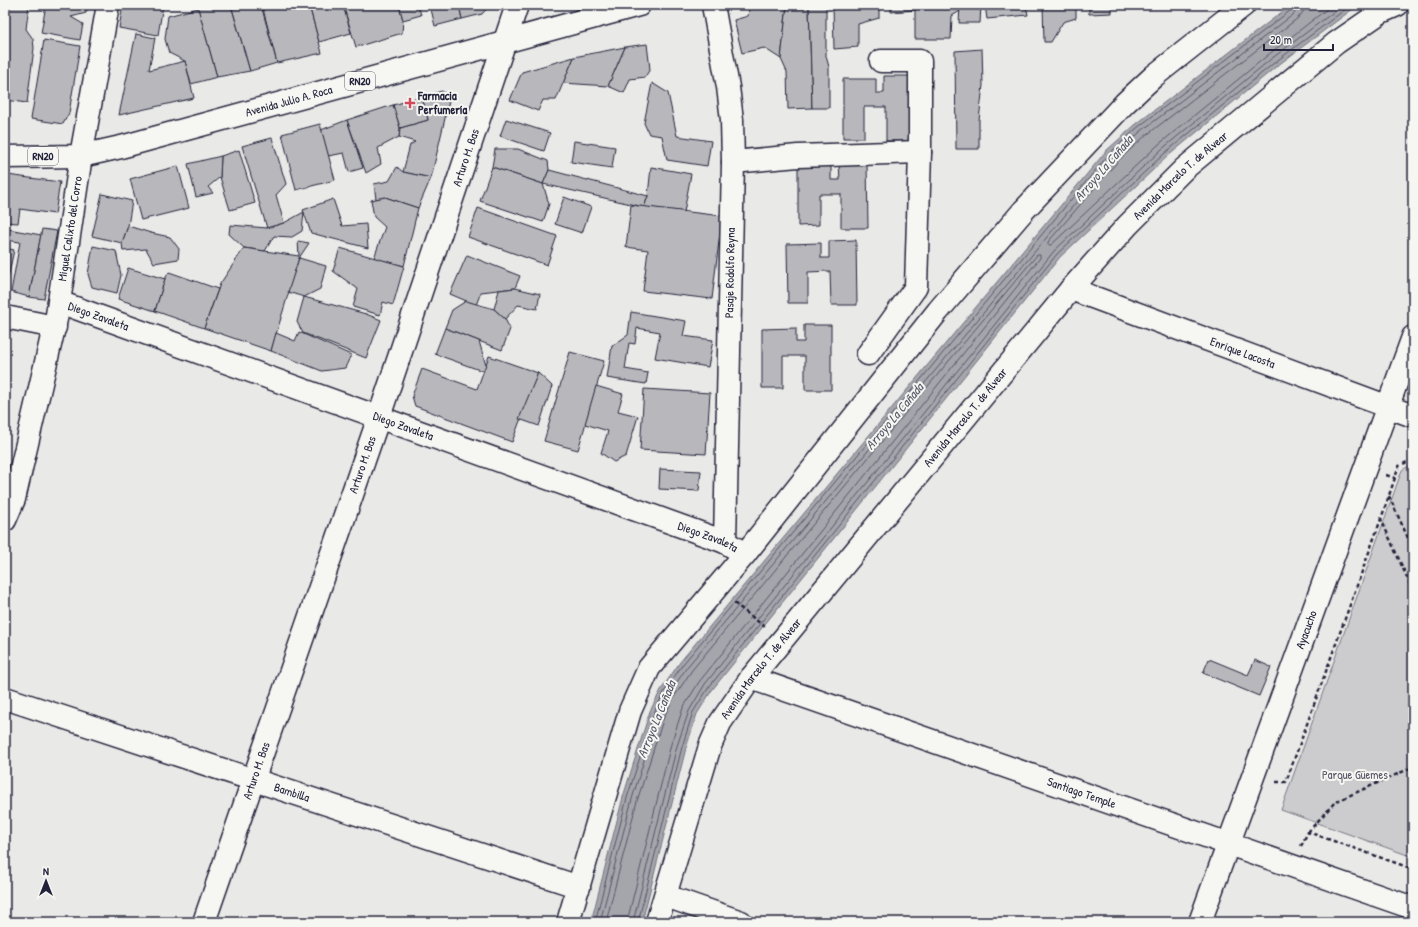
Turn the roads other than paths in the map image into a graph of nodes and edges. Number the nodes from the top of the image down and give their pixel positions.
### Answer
1 (108, 5) edge
2 (517, 5) edge
3 (639, 5) edge
4 (713, 5) edge
5 (1244, 5) edge
6 (1397, 5) edge
7 (505, 40) junction
8 (881, 61) dead end
9 (920, 152) junction
10 (81, 156) junction
11 (5, 157) edge
12 (732, 162) junction
13 (1071, 289) junction
14 (59, 302) junction
15 (5, 317) edge
16 (55, 327) junction
17 (1413, 337) edge
18 (868, 354) dead end
19 (1388, 407) junction
20 (1413, 416) edge
21 (379, 417) junction
22 (5, 520) edge
23 (725, 542) junction
24 (745, 554) junction
25 (751, 678) junction
26 (5, 698) edge
27 (254, 779) junction
28 (1229, 844) junction
29 (579, 887) junction
30 (666, 896) junction
31 (1413, 908) edge
32 (204, 922) edge
33 (568, 922) edge
34 (657, 922) edge
35 (741, 922) edge
36 (1200, 922) edge

1 - 10 street, Miguel Calixto del Corro
2 - 7 street, Arturo M. Bas
3 - 7 street, Avenida Julio A. Roca / RN20
4 - 12 street, Pasaje Rodolfo Reyna
5 - 24 street
6 - 13 street, Avenida Marcelo T. de Alvear
7 - 10 street, Avenida Julio A. Roca / RN20
7 - 21 street, Arturo M. Bas
8 - 9 street
9 - 12 street
9 - 18 street
10 - 11 street, Avenida Julio A. Roca / RN20
10 - 14 street, Miguel Calixto del Corro
12 - 23 street, Pasaje Rodolfo Reyna
13 - 19 street, Enrique Lacosta
13 - 25 street, Avenida Marcelo T. de Alvear
14 - 16 street, Miguel Calixto del Corro
14 - 21 street, Diego Zavaleta
15 - 16 street
16 - 22 street, Miguel Calixto del Corro
17 - 19 street, Ayacucho
19 - 20 street, Enrique Lacosta
19 - 28 street, Ayacucho
21 - 23 street, Diego Zavaleta
21 - 27 street, Arturo M. Bas
23 - 24 street, Diego Zavaleta
24 - 29 street
25 - 28 street, Santiago Temple
25 - 30 street, Avenida Marcelo T. de Alvear
26 - 27 street, Bambilla
27 - 29 street, Bambilla
27 - 32 street, Arturo M. Bas
28 - 31 street, Santiago Temple
28 - 36 street, Ayacucho
29 - 33 street
30 - 34 street, Avenida Marcelo T. de Alvear
30 - 35 street

